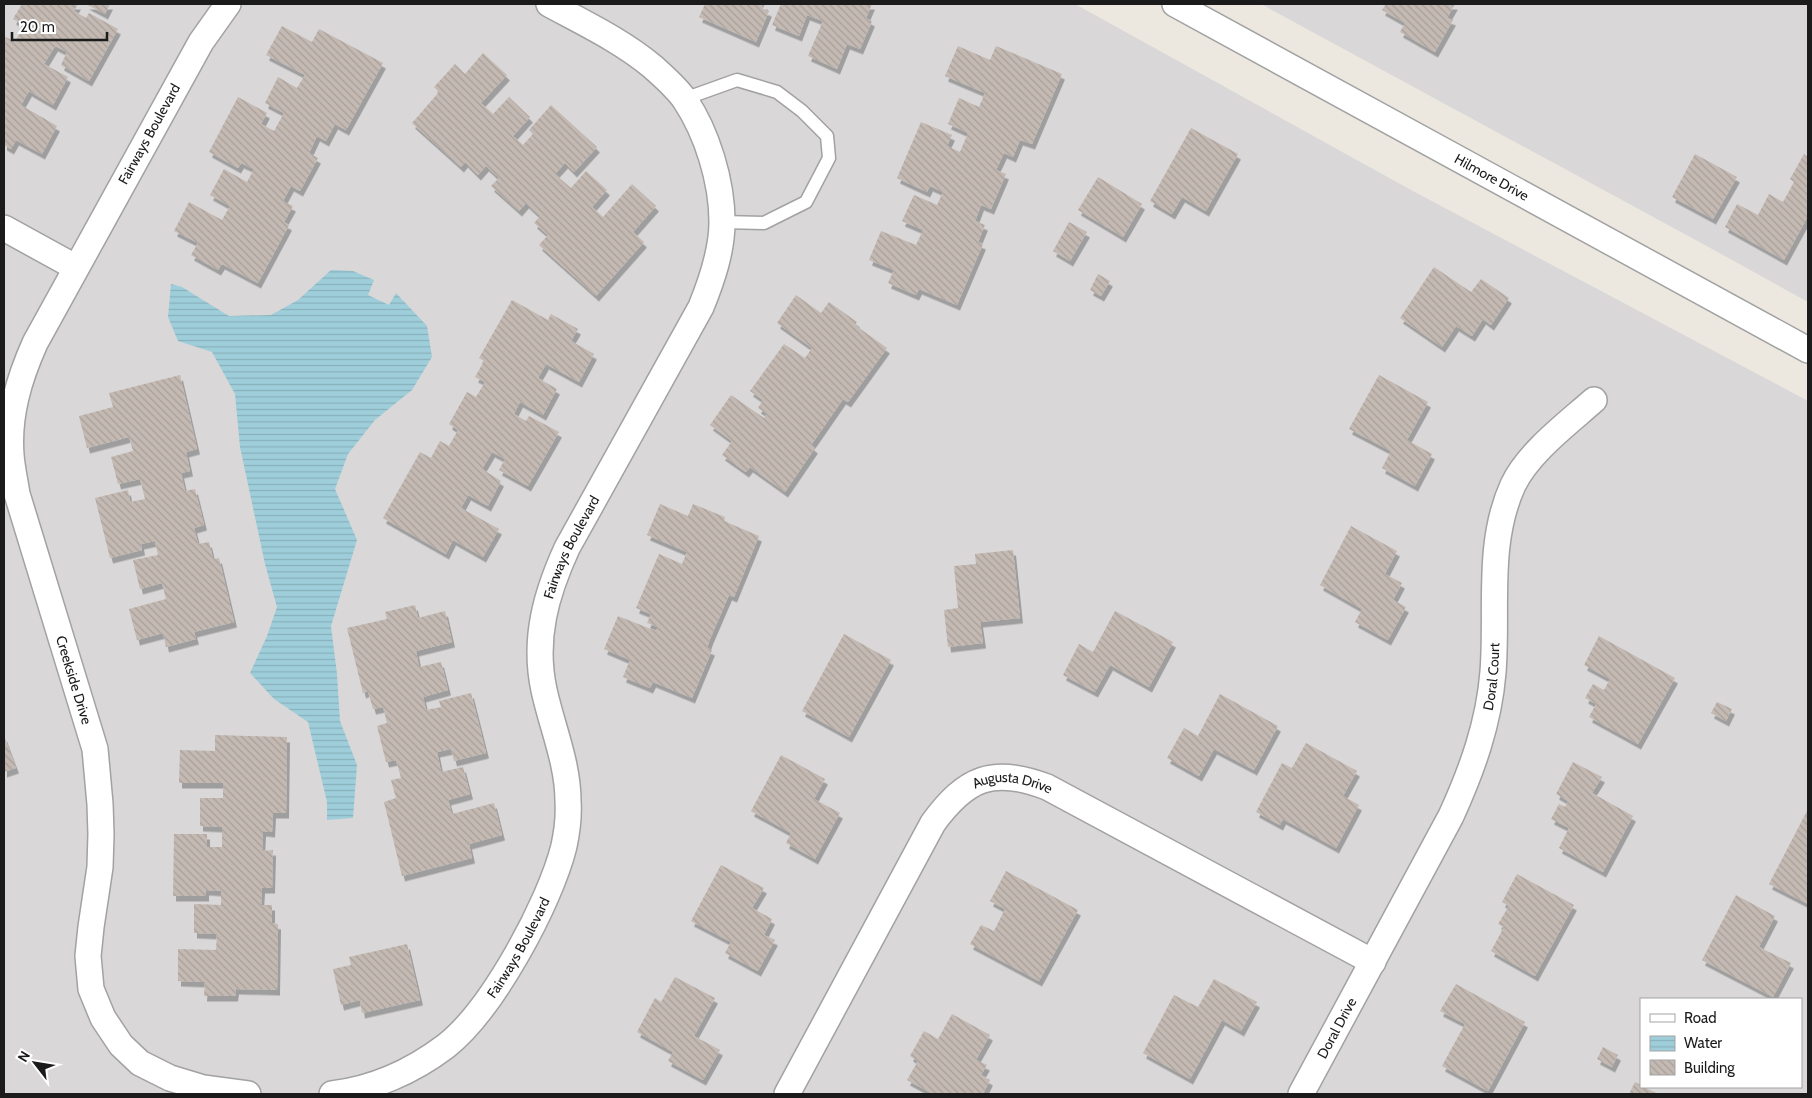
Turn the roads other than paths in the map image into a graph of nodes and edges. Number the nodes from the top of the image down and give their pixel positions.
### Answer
1 (228, 4) edge
2 (549, 4) edge
3 (1175, 4) edge
4 (684, 99) junction
5 (722, 222) junction
6 (4, 228) edge
7 (75, 267) junction
8 (1808, 350) edge
9 (1594, 400) dead end
10 (1373, 962) junction
11 (248, 1094) edge
12 (338, 1094) edge
13 (787, 1094) edge
14 (1301, 1094) edge

1 - 7 street, Fairways Boulevard
2 - 4 street, Fairways Boulevard
3 - 8 street, Hilmore Drive
4 - 5 street, Fairways Boulevard
4 - 5 lane
5 - 12 street, Fairways Boulevard
6 - 7 street
7 - 11 street, Creekside Drive
9 - 10 street, Doral Court
10 - 13 street, Augusta Drive
10 - 14 street, Doral Drive

